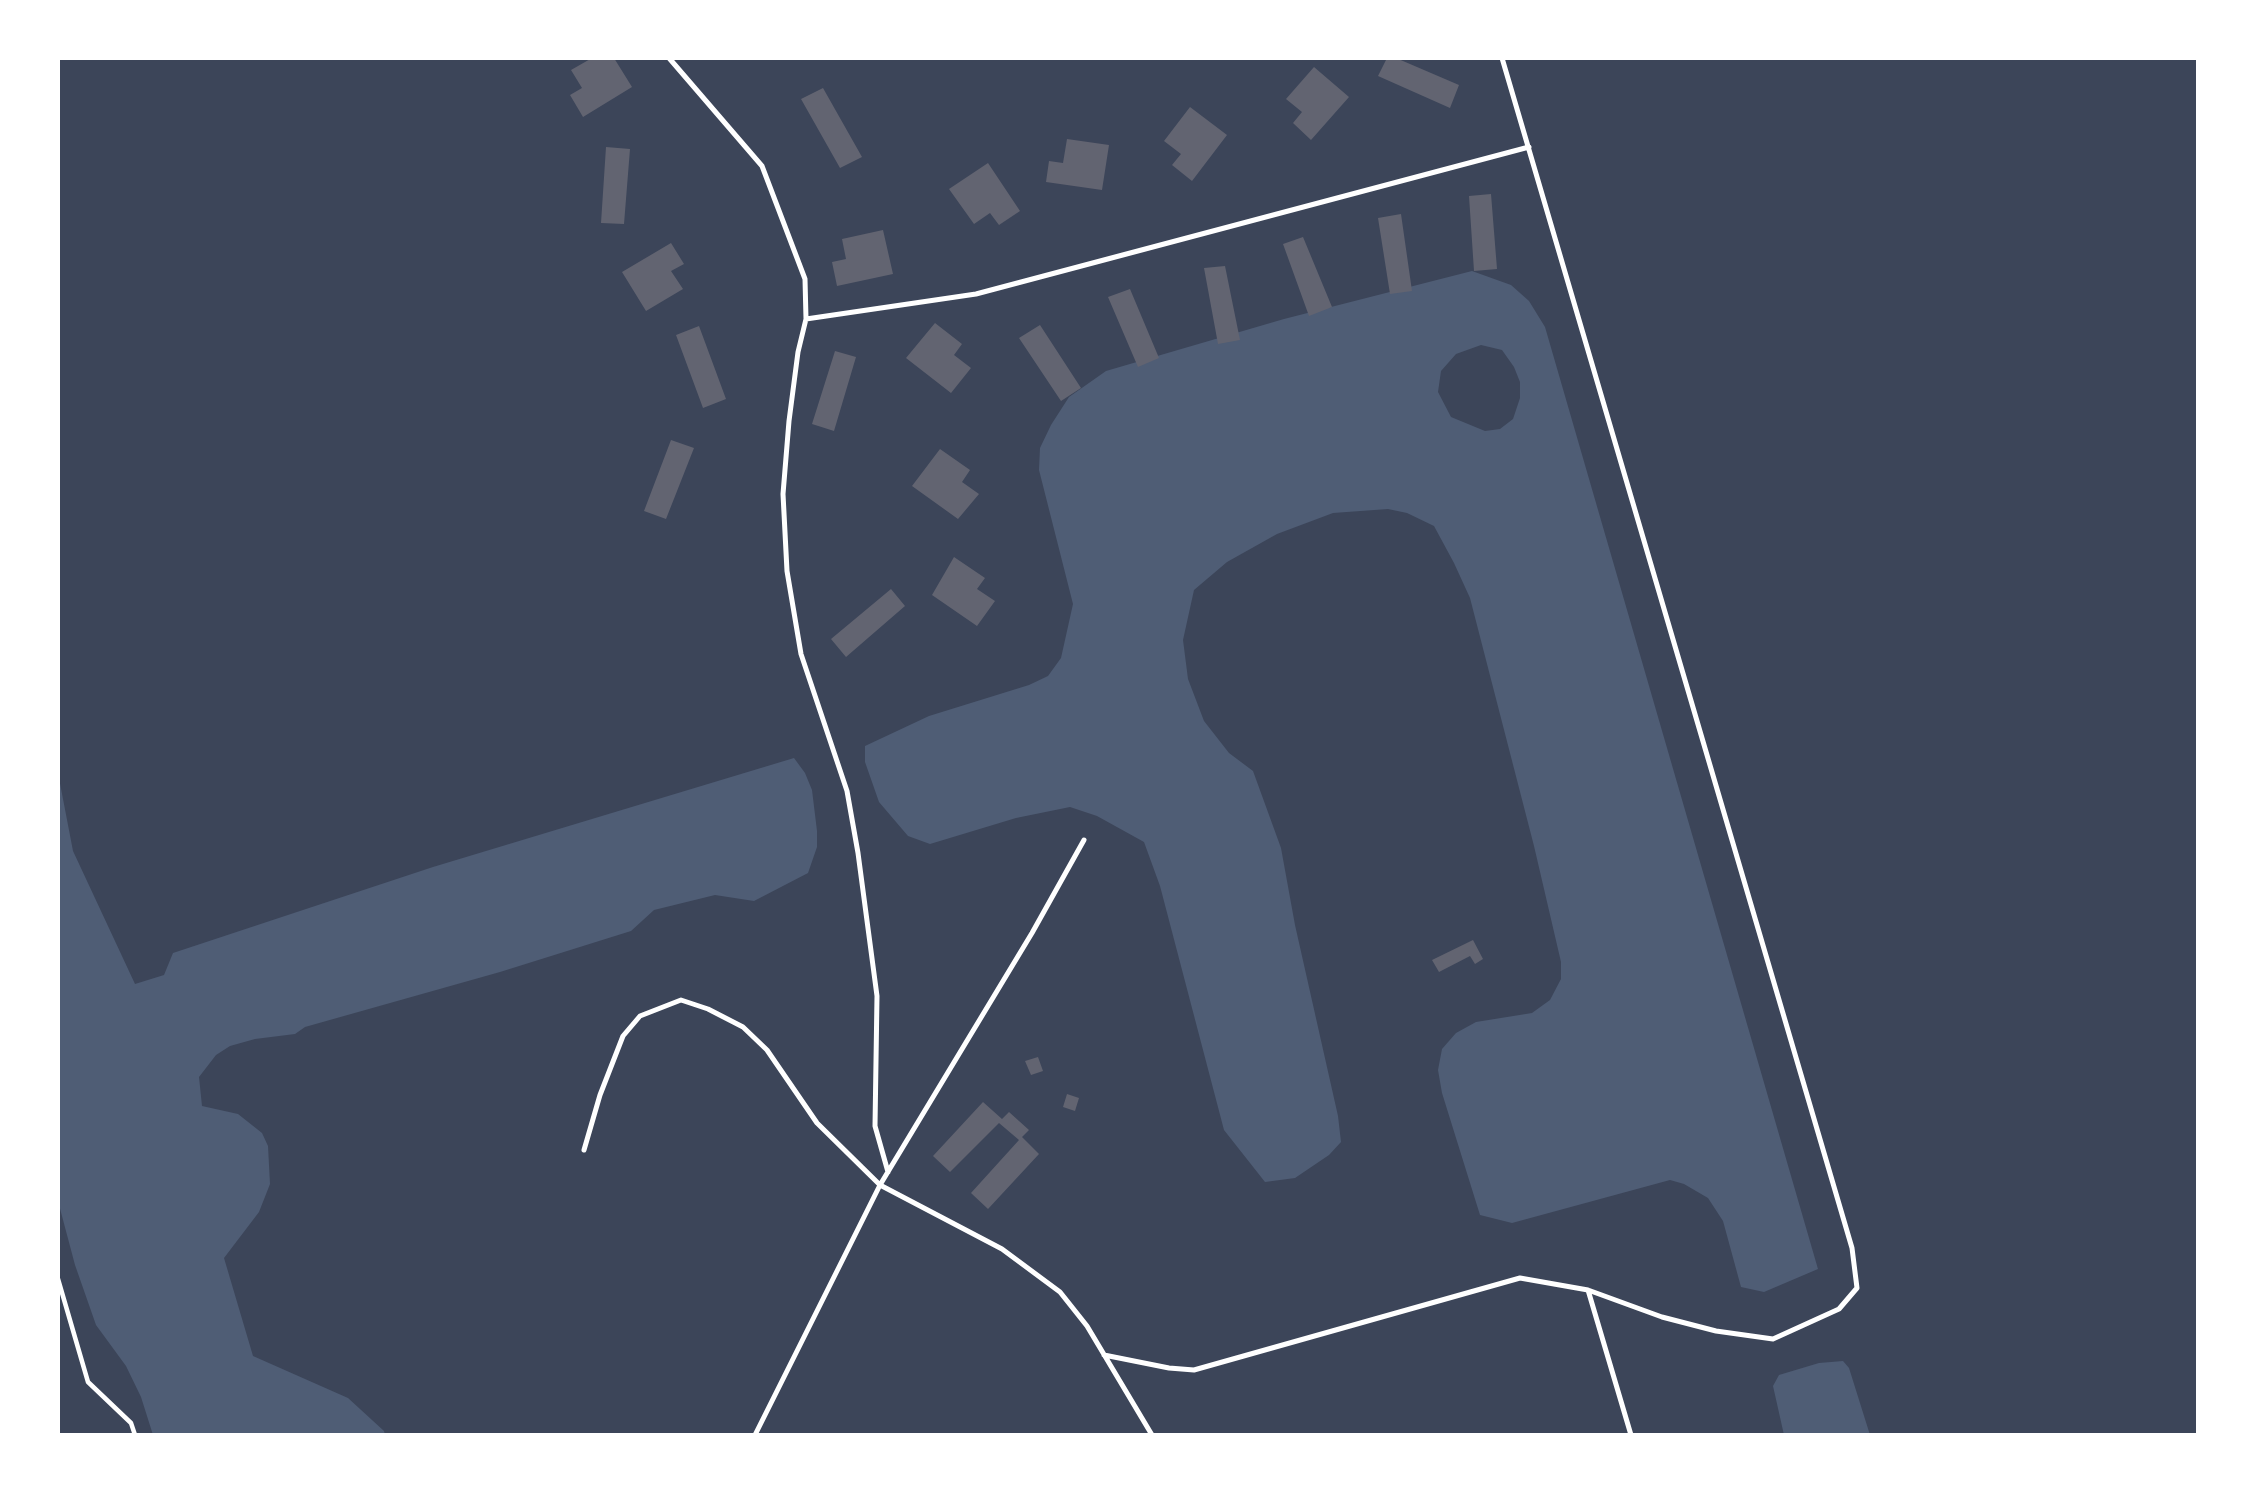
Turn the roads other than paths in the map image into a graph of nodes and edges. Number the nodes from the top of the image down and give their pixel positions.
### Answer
1 (669, 58) edge
2 (1502, 58) edge
3 (1529, 147) junction
4 (806, 319) junction
5 (1084, 840) dead end
6 (584, 1150) dead end
7 (888, 1172) junction
8 (880, 1185) junction
9 (1588, 1290) junction
10 (1104, 1354) junction
11 (755, 1435) edge
12 (1152, 1435) edge
13 (1631, 1435) edge

1 - 4 lane
2 - 3 lane
3 - 4 lane
3 - 9 lane
4 - 7 lane
5 - 7 lane
6 - 8 lane
7 - 8 lane
8 - 10 lane
8 - 11 lane
9 - 10 lane
9 - 13 lane
10 - 12 lane

